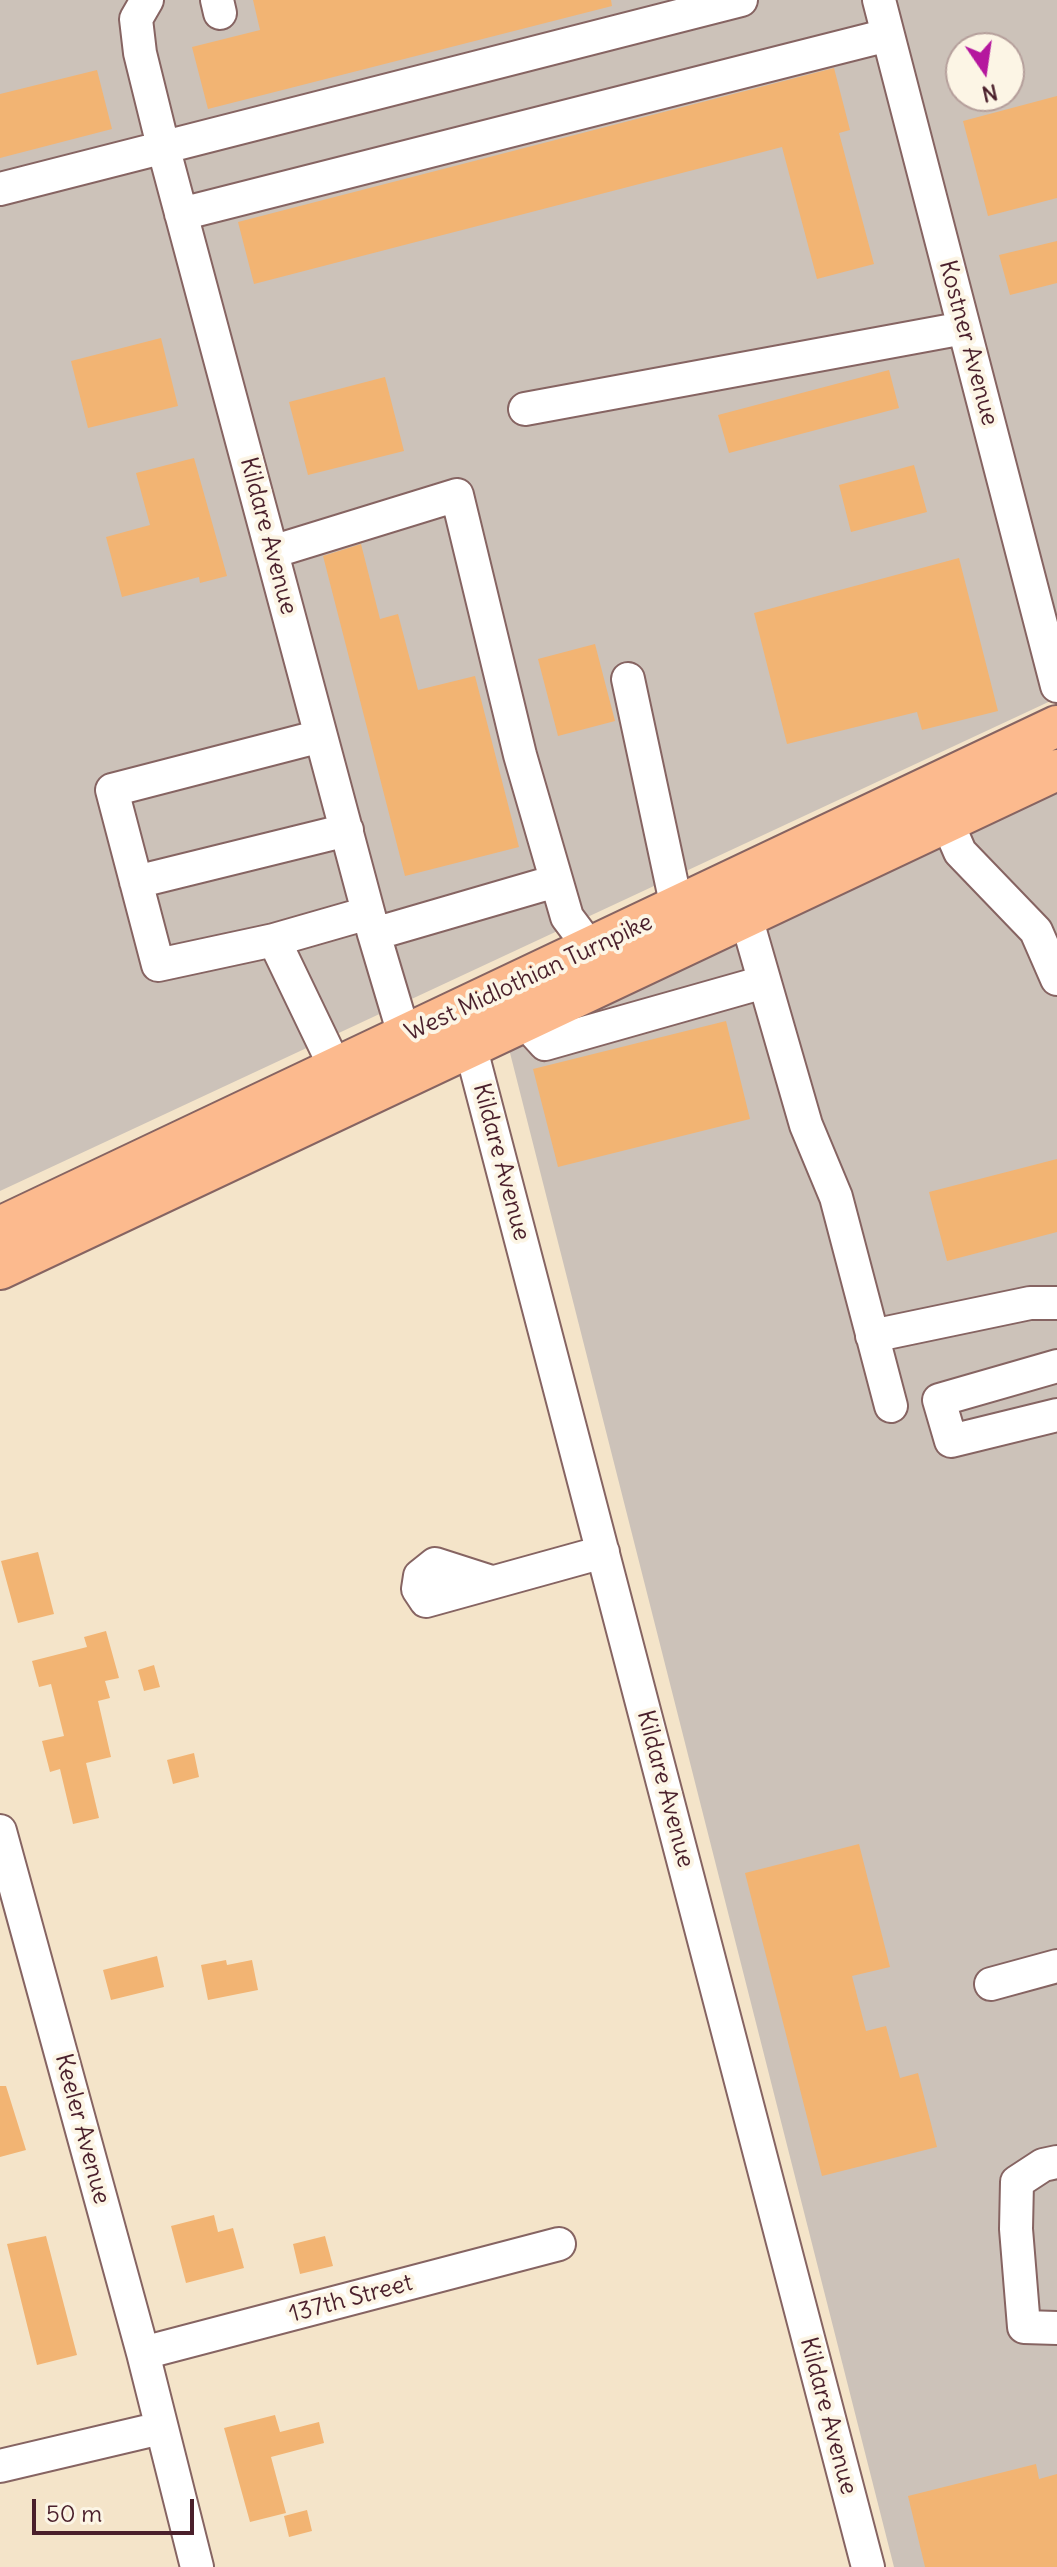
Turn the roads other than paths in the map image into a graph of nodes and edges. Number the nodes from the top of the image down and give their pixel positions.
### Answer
1 (147, 0) edge
2 (741, 0) edge
3 (879, 0) edge
4 (888, 35) junction
5 (163, 146) junction
6 (0, 189) edge
7 (181, 214) junction
8 (964, 328) junction
9 (525, 409) dead end
10 (272, 552) junction
11 (628, 679) dead end
12 (1057, 686) edge
13 (1057, 726) edge
14 (321, 736) junction
15 (1057, 770) edge
16 (947, 822) junction
17 (347, 830) junction
18 (556, 881) junction
19 (136, 882) junction
20 (677, 908) junction
21 (746, 917) junction
22 (371, 923) junction
23 (274, 940) junction
24 (591, 949) junction
25 (1057, 979) edge
26 (764, 982) junction
27 (525, 1022) junction
28 (466, 1029) junction
29 (410, 1055) junction
30 (336, 1069) junction
31 (0, 1227) edge
32 (0, 1269) edge
33 (1057, 1303) edge
34 (872, 1336) junction
35 (1055, 1373) edge
36 (891, 1406) dead end
37 (1057, 1415) edge
38 (603, 1552) junction
39 (488, 1581) dead end
40 (0, 1831) edge
41 (1057, 1966) edge
42 (991, 1984) dead end
43 (1057, 2162) edge
44 (559, 2244) dead end
45 (1057, 2328) edge
46 (143, 2353) junction
47 (161, 2428) junction
48 (0, 2466) edge
49 (197, 2567) edge
50 (868, 2567) edge

1 - 5 street, Kildare Avenue
2 - 5 street
3 - 4 street, Kostner Avenue
4 - 7 street
4 - 8 street, Kostner Avenue
5 - 6 street
5 - 7 street, Kildare Avenue
7 - 10 street, Kildare Avenue
8 - 9 street
8 - 12 street, Kostner Avenue
10 - 14 street, Kildare Avenue
10 - 18 street
11 - 20 street
13 - 20 main road, West Midlothian Turnpike
14 - 17 street, Kildare Avenue
14 - 19 street
15 - 16 main road, West Midlothian Turnpike
16 - 21 main road, West Midlothian Turnpike
16 - 25 street
17 - 19 street
17 - 22 street, Kildare Avenue
18 - 22 street
18 - 24 street
19 - 23 street
20 - 24 main road, West Midlothian Turnpike
21 - 26 street
21 - 27 main road, West Midlothian Turnpike
22 - 23 street
22 - 29 street, Kildare Avenue
23 - 30 street
24 - 28 main road, West Midlothian Turnpike
26 - 27 street
26 - 34 street
27 - 28 main road, West Midlothian Turnpike
28 - 29 main road, West Midlothian Turnpike
28 - 38 street, Kildare Avenue
29 - 30 main road, West Midlothian Turnpike
29 - 32 main road, West Midlothian Turnpike
30 - 31 main road, West Midlothian Turnpike
33 - 34 street
34 - 36 street
35 - 37 street
38 - 39 street
38 - 50 street, Kildare Avenue
40 - 46 street, Keeler Avenue
41 - 42 street
43 - 45 street
44 - 46 street, 137th Street
46 - 47 street, Keeler Avenue
47 - 48 street
47 - 49 street, Keeler Avenue

